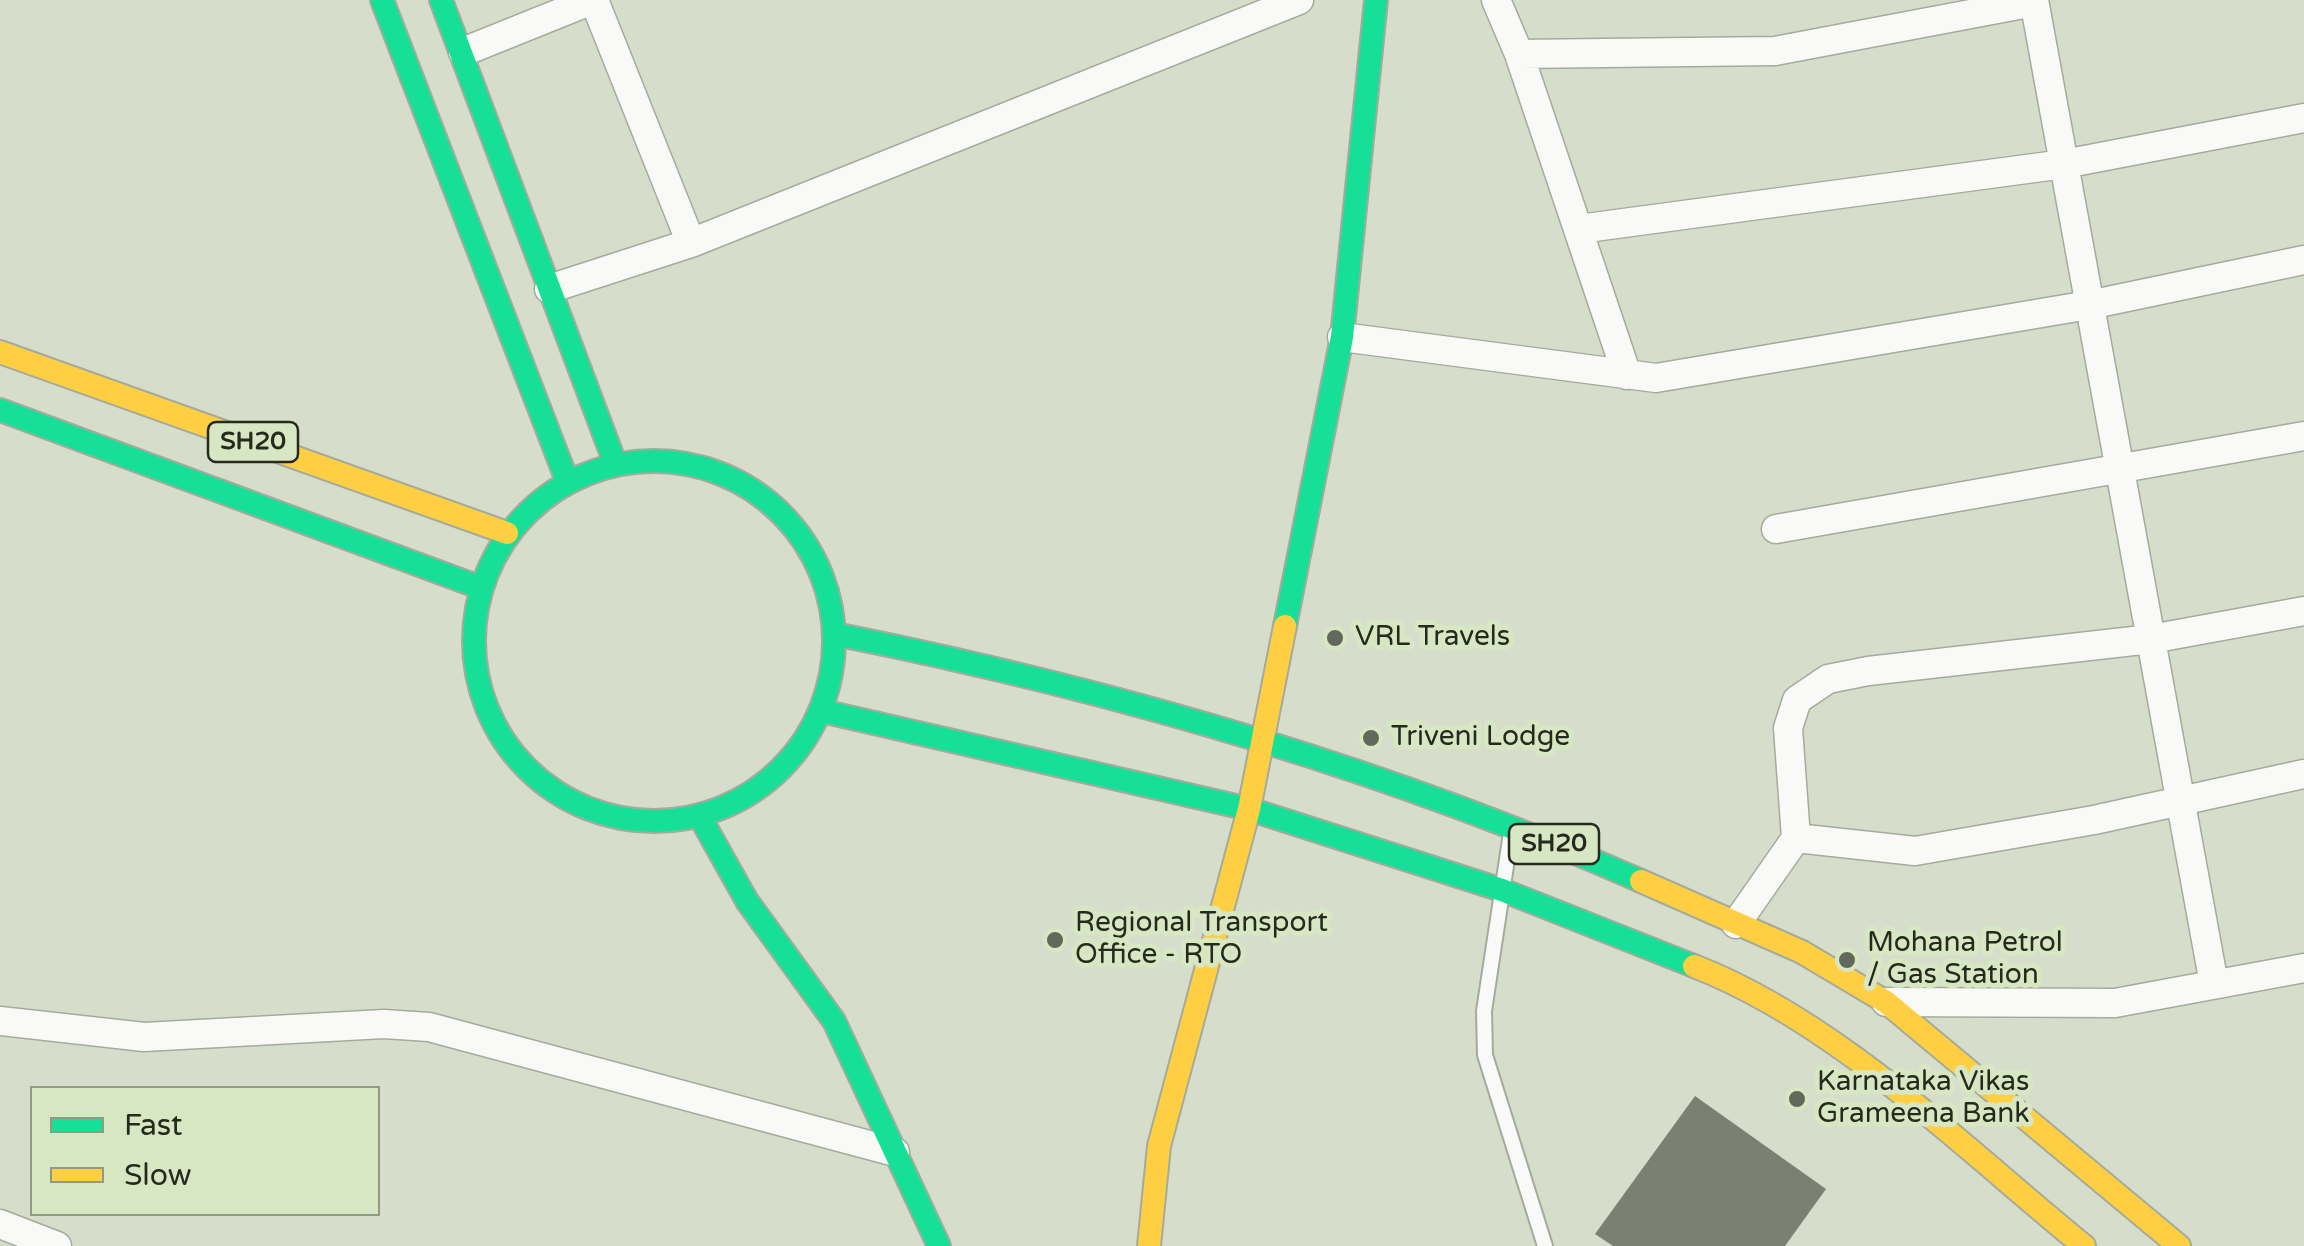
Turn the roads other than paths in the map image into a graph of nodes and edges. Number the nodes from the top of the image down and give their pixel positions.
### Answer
1 (382, 0) edge
2 (442, 0) edge
3 (593, 0) edge
4 (1298, 0) edge
5 (1376, 0) edge
6 (1496, 0) edge
7 (2034, 1) edge
8 (463, 52) junction
9 (1519, 54) junction
10 (2304, 118) edge
11 (2064, 164) junction
12 (1579, 229) junction
13 (691, 244) junction
14 (2304, 260) edge
15 (550, 289) junction
16 (2090, 306) junction
17 (1342, 337) junction
18 (0, 352) edge
19 (1627, 376) junction
20 (0, 410) edge
21 (2304, 436) edge
22 (615, 462) junction
23 (2120, 470) junction
24 (568, 484) junction
25 (1776, 530) dead end
26 (507, 533) junction
27 (479, 587) junction
28 (2304, 611) edge
29 (835, 634) junction
30 (2151, 639) junction
31 (822, 710) junction
32 (1264, 741) junction
33 (2304, 774) edge
34 (2180, 802) junction
35 (1249, 810) junction
36 (700, 817) junction
37 (1511, 832) junction
38 (1796, 838) junction
39 (1502, 890) junction
40 (1736, 924) junction
41 (2304, 968) edge
42 (2214, 984) junction
43 (1886, 1002) junction
44 (0, 1022) edge
45 (895, 1152) junction
46 (0, 1224) edge
47 (57, 1246) edge
48 (939, 1246) edge
49 (1149, 1246) edge
50 (1544, 1246) edge
51 (2084, 1246) edge
52 (2179, 1246) edge

1 - 24 main road
2 - 8 main road
3 - 8 street
3 - 13 street
4 - 13 street
5 - 17 main road
6 - 9 street
7 - 9 street
7 - 11 street
8 - 15 main road
9 - 12 street
10 - 11 street
11 - 12 street
11 - 16 street
12 - 19 street
13 - 15 street
14 - 16 street
15 - 22 main road
16 - 19 street
16 - 23 street
17 - 19 street
17 - 32 main road
18 - 26 main road, SH20
20 - 27 main road, SH20
21 - 23 street
22 - 24 main road
22 - 29 main road
23 - 25 street
23 - 30 street
24 - 26 main road
26 - 27 main road
27 - 36 main road
28 - 30 street
29 - 31 main road
29 - 32 main road, SH20
30 - 34 street
30 - 38 street
31 - 35 main road, SH20
31 - 36 main road
32 - 35 main road
32 - 37 main road, SH20
33 - 34 street
34 - 38 street
34 - 42 street
35 - 39 main road, SH20
35 - 49 main road
36 - 45 main road
37 - 39 lane
37 - 40 main road, SH20
38 - 40 street
39 - 50 lane
39 - 51 main road, SH20
40 - 43 main road, SH20
41 - 42 street
42 - 43 street
43 - 52 main road, SH20
44 - 45 street
45 - 48 main road
46 - 47 street

